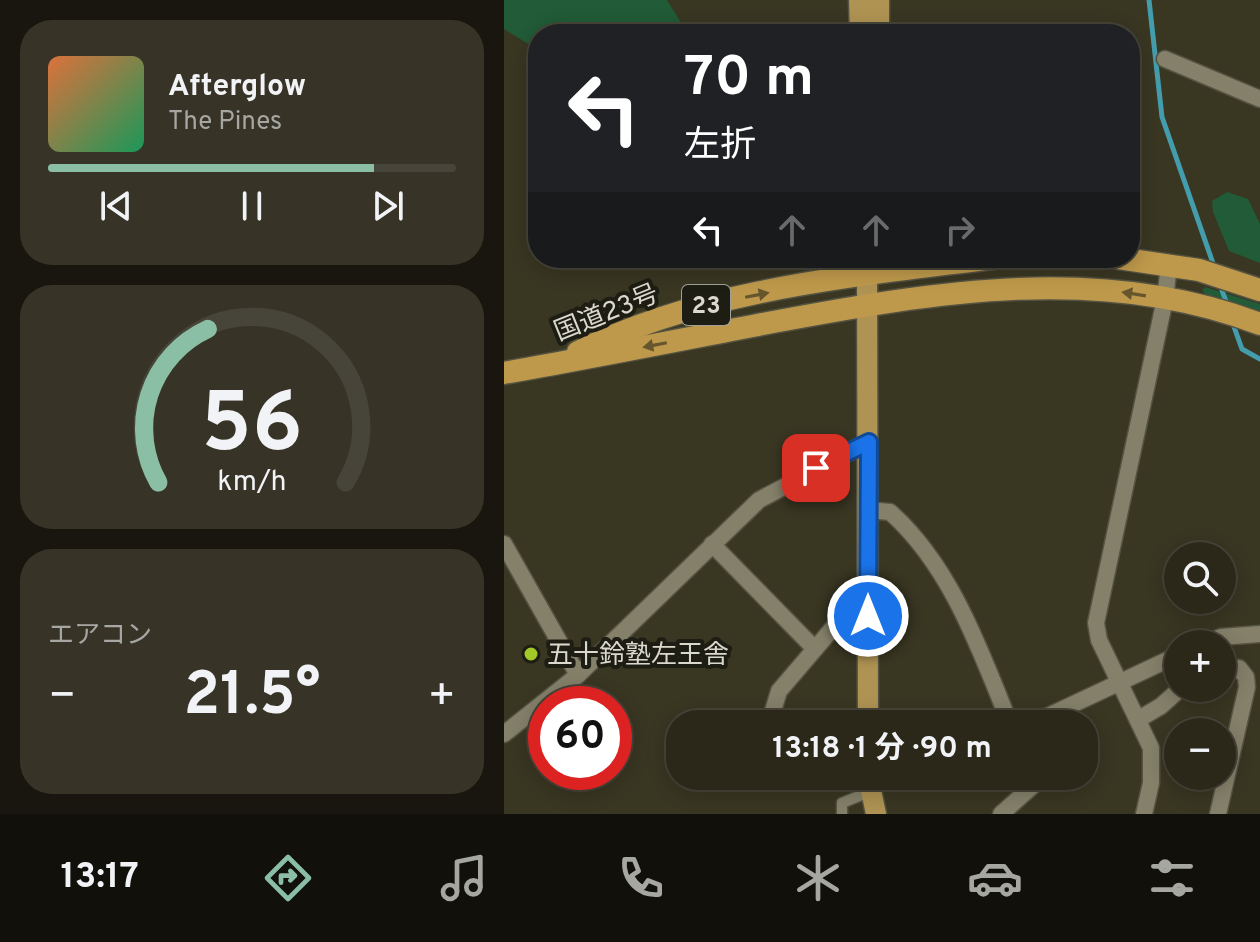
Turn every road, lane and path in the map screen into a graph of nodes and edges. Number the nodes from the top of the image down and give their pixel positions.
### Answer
1 (859, 0) edge
2 (879, 0) edge
3 (860, 24) edge
4 (879, 24) edge
5 (1165, 59) dead end
6 (1260, 99) edge
7 (1140, 261) edge
8 (1169, 265) junction
9 (850, 268) edge
10 (870, 268) edge
11 (1250, 286) edge
12 (1165, 299) junction
13 (869, 304) junction
14 (1255, 322) edge
15 (552, 365) junction
16 (504, 373) edge
17 (869, 442) junction
18 (868, 510) junction
19 (504, 544) edge
20 (712, 544) junction
21 (868, 587) junction
22 (1260, 634) edge
23 (1236, 636) edge
24 (814, 648) junction
25 (1164, 661) edge
26 (1236, 668) edge
27 (578, 675) junction
28 (1119, 681) junction
29 (1165, 702) edge
30 (773, 710) edge
31 (868, 710) edge
32 (1004, 710) edge
33 (1060, 710) edge
34 (1139, 719) junction
35 (504, 734) edge
36 (859, 790) edge
37 (863, 790) edge
38 (1024, 790) edge
39 (842, 814) edge
40 (876, 814) edge
41 (1001, 814) edge
42 (1144, 814) edge
43 (1218, 814) edge

1 - 3 main road
2 - 4 main road
5 - 6 street
7 - 8 highway
8 - 11 highway
8 - 12 street
15 -> 9 highway, 国道23号 / 23
10 - 13 main road
12 -> 13 highway, 23
12 - 14 highway, 23
12 - 28 street
13 -> 15 highway, 国道23号 / 23
13 - 17 main road
15 - 16 highway, 国道23号 / 23
17 - 18 main road
17 - 20 street
18 - 21 main road
18 - 32 street
19 - 27 street
20 - 24 street
20 - 27 street
21 - 24 street
21 - 31 main road
22 - 23 street
24 - 30 street
25 - 28 street
26 - 43 street
27 - 35 street
28 - 33 street
28 - 34 street
29 - 34 street
34 - 42 street
36 - 39 lane
37 - 40 main road
38 - 41 street

